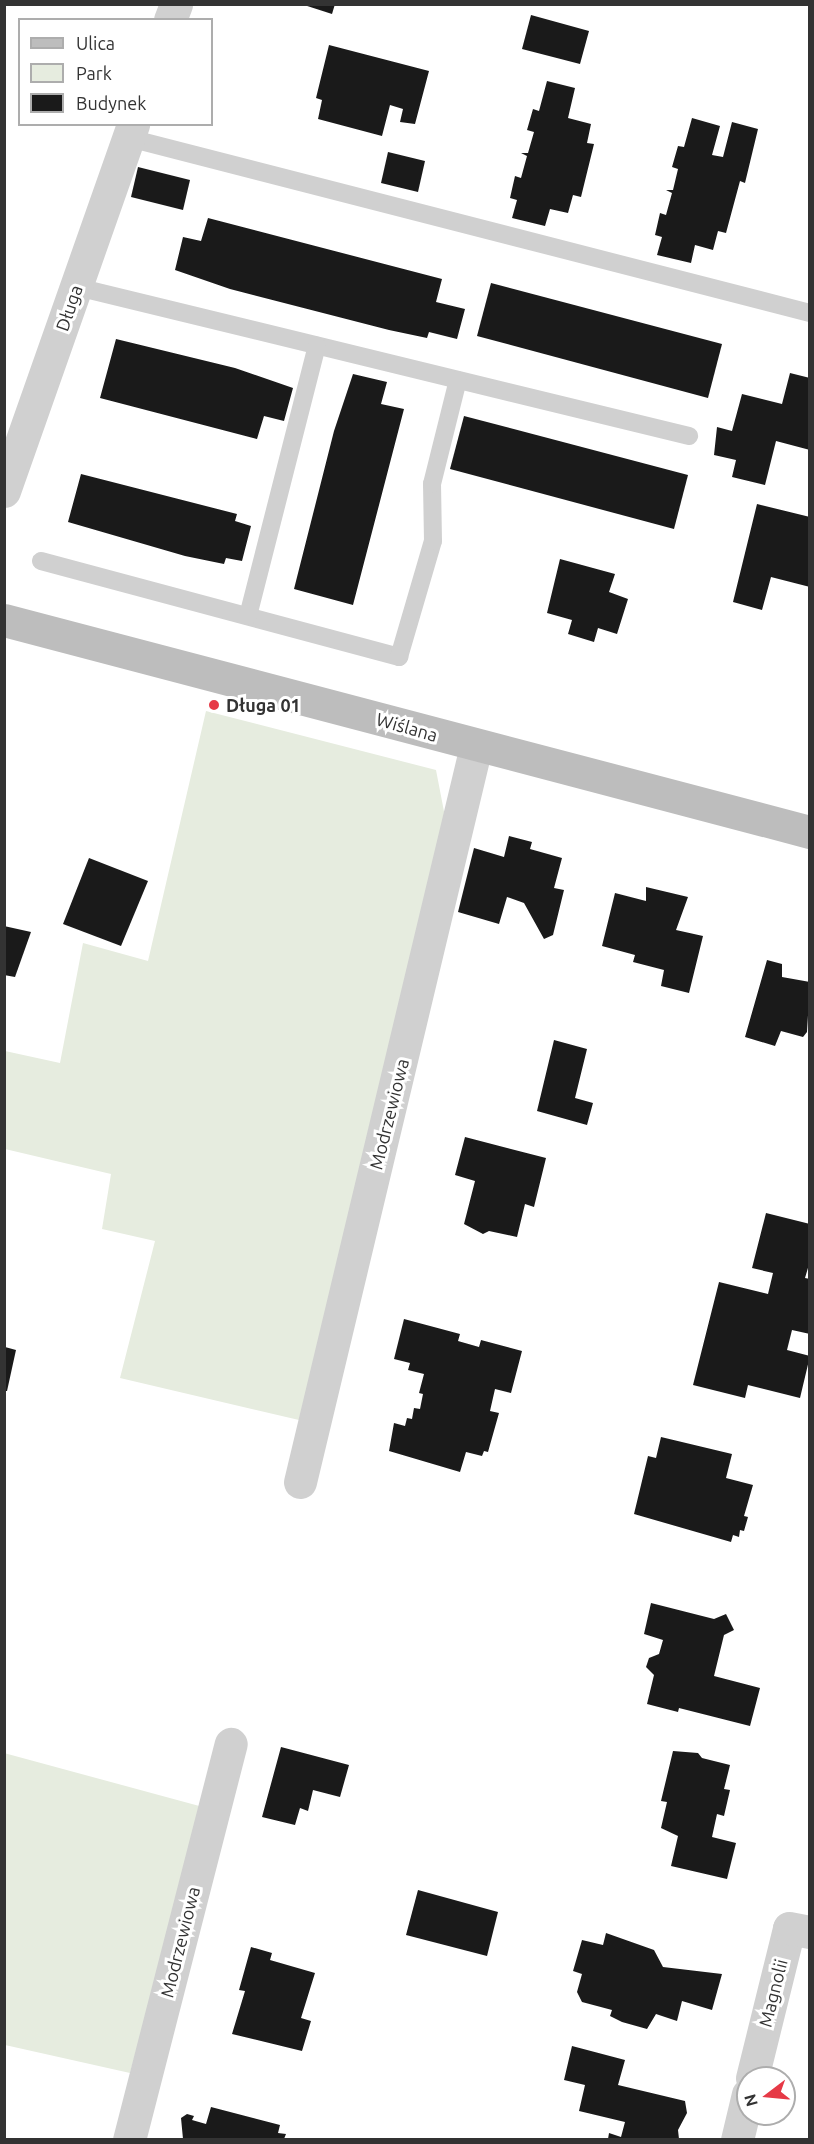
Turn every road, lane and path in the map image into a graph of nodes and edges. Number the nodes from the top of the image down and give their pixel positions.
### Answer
1 (131, 131) edge
2 (77, 287) junction
3 (810, 313) edge
4 (317, 346) junction
5 (458, 380) junction
6 (689, 436) dead end
7 (4, 491) edge
8 (41, 561) dead end
9 (248, 616) junction
10 (4, 620) edge
11 (476, 746) junction
12 (810, 832) edge
13 (300, 1482) dead end
14 (231, 1744) dead end
15 (810, 1932) edge
16 (755, 2066) edge
17 (129, 2139) edge

1 - 2 street, Długa
1 - 3 lane
2 - 4 lane
2 - 7 street, Długa
4 - 5 lane
4 - 9 lane
5 - 6 lane
5 - 9 lane
8 - 9 lane
10 - 11 main road, Wiślana
11 - 12 main road, Wiślana
11 - 13 street, Modrzewiowa
14 - 17 street, Modrzewiowa
15 - 16 street, Magnolii

